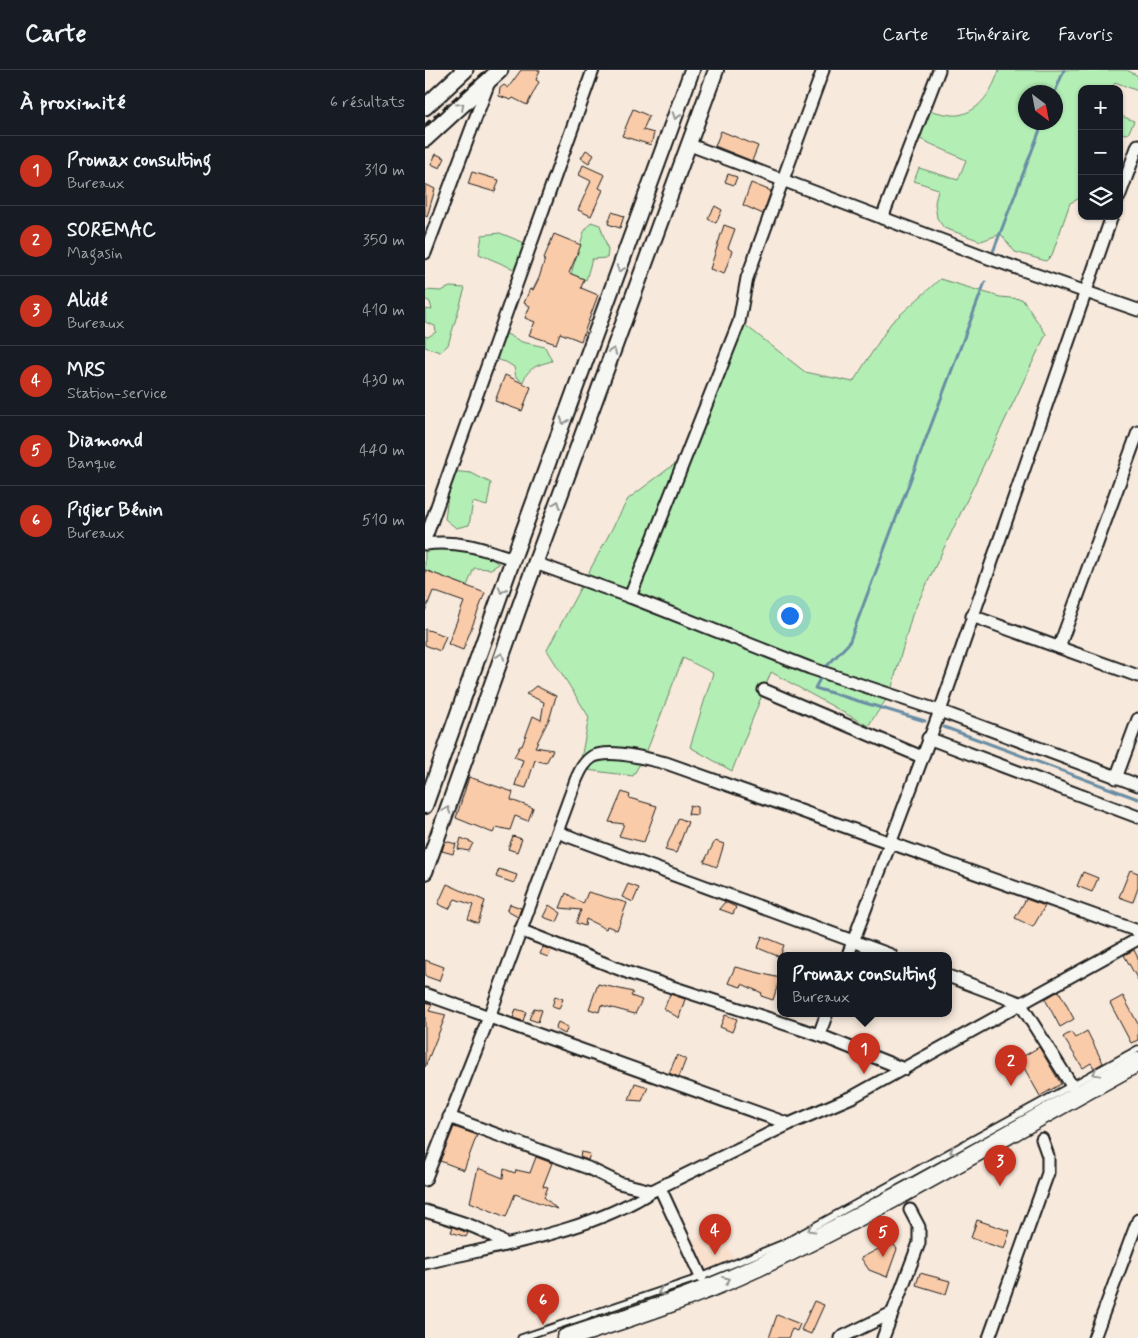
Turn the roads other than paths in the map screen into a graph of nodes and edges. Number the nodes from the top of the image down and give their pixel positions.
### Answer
1 (465, 70) edge
2 (593, 70) edge
3 (692, 70) edge
4 (716, 70) edge
5 (823, 70) edge
6 (939, 70) edge
7 (495, 74) edge
8 (425, 107) edge
9 (425, 139) edge
10 (690, 145) junction
11 (1138, 145) edge
12 (783, 180) junction
13 (1123, 186) edge
14 (883, 218) junction
15 (1111, 220) edge
16 (425, 253) edge
17 (1085, 292) junction
18 (1138, 310) edge
19 (1138, 432) edge
20 (425, 540) edge
21 (425, 544) edge
22 (513, 559) junction
23 (535, 563) junction
24 (630, 597) junction
25 (972, 616) junction
26 (1059, 647) junction
27 (1138, 676) edge
28 (764, 690) dead end
29 (940, 711) junction
30 (1138, 719) edge
31 (928, 738) junction
32 (921, 757) junction
33 (1116, 778) junction
34 (1138, 786) edge
35 (425, 806) edge
36 (1138, 817) edge
37 (557, 832) junction
38 (890, 842) junction
39 (425, 872) edge
40 (520, 930) junction
41 (1138, 931) edge
42 (1138, 938) edge
43 (853, 941) junction
44 (849, 952) edge
45 (883, 952) edge
46 (952, 978) edge
47 (425, 994) edge
48 (1020, 1004) junction
49 (489, 1017) junction
50 (826, 1017) edge
51 (819, 1035) junction
52 (1138, 1049) edge
53 (1138, 1062) edge
54 (904, 1069) junction
55 (1072, 1086) junction
56 (449, 1117) junction
57 (789, 1124) junction
58 (1042, 1138) dead end
59 (425, 1180) edge
60 (656, 1189) junction
61 (910, 1210) dead end
62 (425, 1211) edge
63 (1138, 1220) edge
64 (505, 1244) junction
65 (425, 1264) edge
66 (701, 1277) junction
67 (892, 1313) junction
68 (521, 1338) edge
69 (566, 1338) edge
70 (840, 1338) edge
71 (883, 1338) edge
72 (989, 1338) edge
73 (1094, 1338) edge

1 - 8 main road
2 - 20 street
3 -> 22 street
4 - 10 street
5 - 12 street
6 - 14 street
9 -> 7 main road
7 - 16 street
10 - 12 street
23 -> 10 street
11 - 13 street
12 - 14 street
12 - 24 street
14 - 17 street
15 - 17 street
17 - 18 street
17 - 25 street
19 - 26 street
21 - 22 street
22 -> 35 street
23 - 24 street
39 -> 23 street
24 - 29 street
25 - 26 street
25 - 29 street
26 - 27 street
28 - 32 street
29 - 31 street
29 - 33 street
30 - 33 street
31 - 32 street
31 - 36 street
32 - 38 street
33 - 34 street
37 - 38 street
37 - 40 street
37 - 43 street
38 - 41 street
38 - 43 street
40 - 49 street
40 - 51 street
42 - 48 street
43 - 44 street
43 - 45 street
46 - 48 street
47 - 49 street
48 - 54 street
48 - 55 street
49 - 56 street
49 - 57 street
50 - 51 street
51 - 54 street
52 -> 55 lane
69 -> 53 highway
54 - 57 street
55 -> 66 lane
56 - 59 street
56 - 60 street
57 - 60 street
58 - 72 street
60 - 64 street
60 - 66 street
61 - 67 street
62 - 64 street
63 - 73 street
64 - 65 street
66 -> 68 lane
67 - 70 street
67 - 71 street

